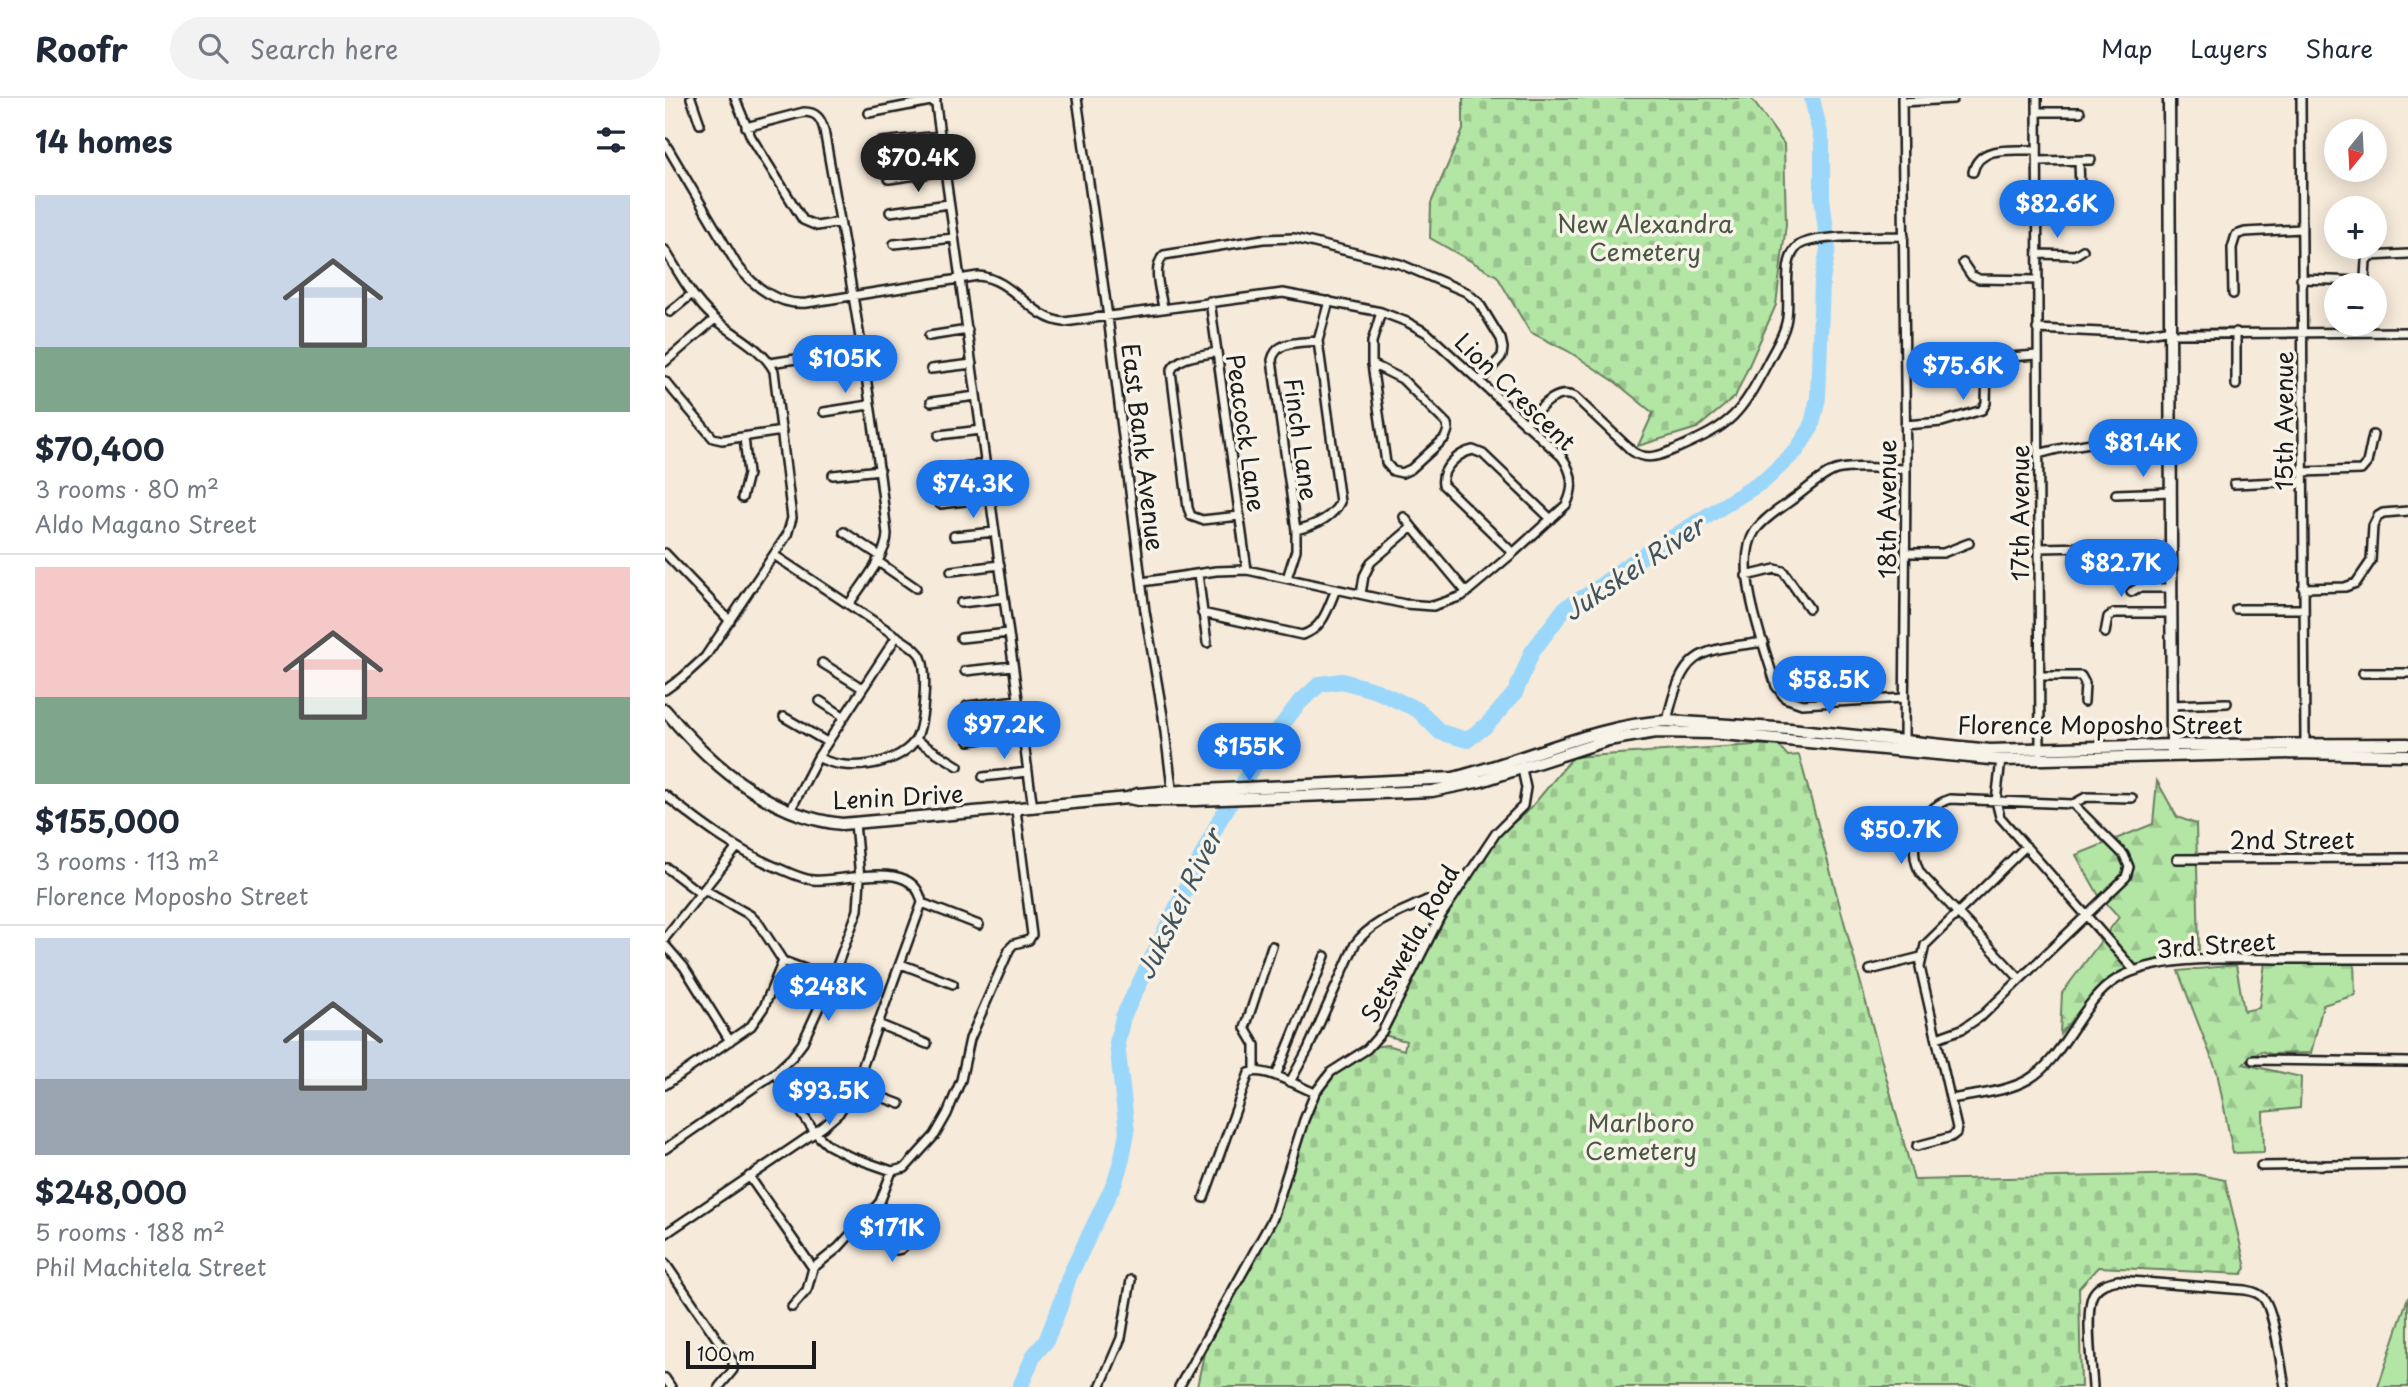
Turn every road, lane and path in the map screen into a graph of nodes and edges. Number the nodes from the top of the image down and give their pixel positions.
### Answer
1 (691, 98) edge
2 (735, 98) edge
3 (1077, 98) edge
4 (2037, 98) edge
5 (2169, 98) edge
6 (2301, 98) edge
7 (935, 99) edge
8 (1953, 99) edge
9 (1902, 100) edge
10 (2037, 112) junction
11 (2080, 112) dead end
12 (869, 113) dead end
13 (700, 124) dead end
14 (746, 127) junction
15 (940, 136) junction
16 (881, 142) dead end
17 (665, 143) edge
18 (2037, 150) junction
19 (2091, 160) dead end
20 (2038, 161) junction
21 (2079, 161) junction
22 (945, 171) junction
23 (1973, 172) dead end
24 (889, 179) dead end
25 (2080, 190) dead end
26 (950, 204) junction
27 (890, 212) dead end
28 (841, 222) junction
29 (2301, 229) junction
30 (1904, 236) junction
31 (954, 238) junction
32 (894, 244) dead end
33 (665, 250) edge
34 (2083, 250) dead end
35 (2038, 254) junction
36 (2408, 254) edge
37 (1963, 263) dead end
38 (960, 279) junction
39 (2301, 279) junction
40 (2037, 280) junction
41 (692, 294) junction
42 (2233, 294) dead end
43 (855, 297) junction
44 (1210, 301) junction
45 (1329, 301) junction
46 (1163, 308) junction
47 (670, 312) dead end
48 (1381, 312) junction
49 (1108, 317) junction
50 (715, 319) junction
51 (2037, 329) junction
52 (968, 330) junction
53 (2171, 331) junction
54 (2303, 331) junction
55 (2236, 332) junction
56 (2408, 332) edge
57 (929, 336) dead end
58 (1318, 341) junction
59 (862, 349) junction
60 (1216, 352) junction
61 (2037, 355) junction
62 (665, 362) edge
63 (770, 363) junction
64 (972, 364) junction
65 (1372, 364) junction
66 (931, 369) dead end
67 (665, 381) edge
68 (1480, 381) junction
69 (2237, 385) dead end
70 (976, 397) junction
71 (931, 402) dead end
72 (869, 405) junction
73 (824, 412) dead end
74 (1525, 424) junction
75 (1905, 425) junction
76 (981, 430) junction
77 (782, 431) junction
78 (939, 435) dead end
79 (2373, 435) dead end
80 (744, 437) junction
81 (2171, 440) junction
82 (2038, 454) junction
83 (986, 464) junction
84 (947, 469) dead end
85 (1906, 469) junction
86 (880, 470) junction
87 (2302, 472) junction
88 (833, 475) dead end
89 (2302, 481) junction
90 (2234, 484) dead end
91 (2171, 492) junction
92 (2116, 494) dead end
93 (742, 498) dead end
94 (990, 498) junction
95 (940, 505) dead end
96 (2408, 511) edge
97 (1240, 516) junction
98 (1404, 517) dead end
99 (1551, 519) junction
100 (1412, 527) junction
101 (1296, 530) junction
102 (844, 532) dead end
103 (995, 532) junction
104 (954, 536) dead end
105 (1969, 543) dead end
106 (2089, 547) dead end
107 (2039, 548) junction
108 (1906, 552) junction
109 (1513, 553) junction
110 (665, 554) edge
111 (774, 555) junction
112 (878, 559) junction
113 (1000, 565) junction
114 (1247, 570) junction
115 (951, 571) dead end
116 (1198, 573) junction
117 (1746, 576) junction
118 (1287, 578) junction
119 (1142, 582) junction
120 (916, 588) dead end
121 (2172, 588) junction
122 (2303, 588) junction
123 (1336, 589) junction
124 (2131, 592) dead end
125 (1467, 593) junction
126 (1361, 594) junction
127 (1005, 598) junction
128 (961, 603) dead end
129 (849, 604) junction
130 (1809, 608) dead end
131 (2237, 609) dead end
132 (2303, 609) junction
133 (1202, 613) junction
134 (2172, 613) junction
135 (730, 621) junction
136 (1009, 633) junction
137 (2105, 633) dead end
138 (897, 636) junction
139 (961, 638) dead end
140 (1764, 642) junction
141 (1207, 643) dead end
142 (822, 663) dead end
143 (1013, 666) junction
144 (965, 671) dead end
145 (2363, 673) dead end
146 (2408, 673) edge
147 (2039, 676) junction
148 (862, 688) junction
149 (665, 690) edge
150 (1905, 698) junction
151 (1018, 700) junction
152 (820, 701) dead end
153 (2084, 702) dead end
154 (2227, 703) dead end
155 (2171, 705) junction
156 (967, 706) dead end
157 (665, 710) edge
158 (784, 716) dead end
159 (843, 716) junction
160 (1667, 721) junction
161 (1023, 733) junction
162 (916, 740) junction
163 (969, 741) dead end
164 (827, 742) junction
165 (2305, 743) junction
166 (2408, 744) edge
167 (1904, 746) junction
168 (2172, 750) junction
169 (2040, 754) junction
170 (2408, 755) edge
171 (818, 757) junction
172 (2001, 760) junction
173 (958, 766) dead end
174 (1522, 769) junction
175 (1028, 772) junction
176 (983, 778) dead end
177 (1401, 782) junction
178 (1402, 793) junction
179 (665, 795) edge
180 (1196, 795) junction
181 (1173, 796) junction
182 (2132, 798) dead end
183 (1996, 801) junction
184 (2073, 804) junction
185 (1033, 808) junction
186 (1016, 810) junction
187 (790, 811) junction
188 (855, 823) junction
189 (2026, 846) junction
190 (736, 849) junction
191 (2408, 858) edge
192 (2177, 859) dead end
193 (667, 868) dead end
194 (860, 878) junction
195 (703, 892) junction
196 (1427, 900) dead end
197 (922, 903) junction
198 (1956, 912) junction
199 (2087, 915) junction
200 (979, 925) dead end
201 (665, 938) edge
202 (665, 945) edge
203 (1272, 946) dead end
204 (1325, 956) dead end
205 (1921, 957) junction
206 (2408, 959) edge
207 (783, 961) junction
208 (901, 964) junction
209 (1870, 970) dead end
210 (2134, 970) junction
211 (832, 979) junction
212 (2020, 979) junction
213 (953, 984) dead end
214 (878, 1024) junction
215 (1937, 1038) junction
216 (730, 1041) junction
217 (927, 1044) dead end
218 (2253, 1060) dead end
219 (2408, 1062) edge
220 (1255, 1070) junction
221 (775, 1073) junction
222 (1276, 1076) junction
223 (1290, 1082) junction
224 (665, 1085) edge
225 (855, 1087) junction
226 (1315, 1093) junction
227 (1951, 1099) junction
228 (900, 1104) dead end
229 (815, 1133) junction
230 (1917, 1146) dead end
231 (665, 1149) edge
232 (2408, 1164) edge
233 (2261, 1166) dead end
234 (892, 1171) junction
235 (749, 1176) junction
236 (1204, 1199) dead end
237 (862, 1221) junction
238 (924, 1227) dead end
239 (665, 1234) edge
240 (665, 1263) edge
241 (813, 1268) junction
242 (1131, 1280) dead end
243 (792, 1307) dead end
244 (665, 1378) edge
245 (671, 1387) edge
246 (719, 1387) edge
247 (1100, 1387) edge
248 (1179, 1387) edge
249 (2093, 1387) edge
250 (2285, 1387) edge

1 - 13 street
2 - 14 street
3 - 49 street, East Bank Avenue
4 - 10 street, 17th Avenue
5 - 53 street
6 - 29 street, 15th Avenue
7 - 12 street
7 - 15 street
8 - 9 street
9 - 30 street, 18th Avenue
10 - 11 street
10 - 18 street, 17th Avenue
14 - 28 street
14 - 28 street
15 - 16 street
15 - 22 street
17 - 43 street, Lion Crescent
18 - 20 street, 17th Avenue
18 - 23 street
19 - 21 street
20 - 21 street
20 - 35 street, 17th Avenue
21 - 25 street
22 - 24 street
22 - 26 street
26 - 27 street
26 - 31 street
28 - 43 street
29 - 39 street, 15th Avenue
29 - 42 street
30 - 74 street
30 - 75 street, 18th Avenue
31 - 32 street
31 - 38 street
33 - 41 street
34 - 35 street
35 - 40 street, 17th Avenue
36 - 39 street
37 - 40 street
38 - 43 street, Lion Crescent
38 - 49 street, Lion Crescent
38 - 52 street
39 - 54 street, 15th Avenue
40 - 51 street, 17th Avenue
41 - 47 street
41 - 50 street
43 - 59 street
44 - 45 street, Lion Crescent
44 - 46 street, Lion Crescent
44 - 60 street, Peacock Lane
45 - 48 street, Lion Crescent
45 - 58 street
46 - 49 street, Lion Crescent
46 - 68 street
48 - 65 street
48 - 68 street, Lion Crescent
49 - 119 street, East Bank Avenue
50 - 62 street
50 - 63 street
51 - 53 street
51 - 61 street, 17th Avenue
52 - 57 street
52 - 64 street
53 - 55 street
53 - 81 street
54 - 55 street
54 - 56 street
54 - 87 street, 15th Avenue
55 - 69 street
58 - 101 street
58 - 101 street, Finch Lane
59 - 63 street
59 - 72 street
60 - 97 street, Peacock Lane
60 - 97 street
61 - 75 street
61 - 82 street, 17th Avenue
63 - 77 street
64 - 66 street
64 - 70 street
65 - 65 street
67 - 80 street
68 - 74 street, Lion Crescent
70 - 71 street
70 - 76 street
72 - 73 street
72 - 86 street
74 - 99 street, Lion Crescent
75 - 85 street, 18th Avenue
76 - 78 street
76 - 83 street
77 - 80 street
77 - 111 street
79 - 87 street
80 - 93 street
81 - 82 street
81 - 91 street
82 - 107 street, 17th Avenue
83 - 84 street
83 - 94 street
85 - 108 street, 18th Avenue
85 - 117 street
86 - 88 street
86 - 112 street
87 - 89 street, 15th Avenue
89 - 90 street
89 - 122 street, 15th Avenue
91 - 92 street
91 - 121 street
94 - 95 street
94 - 103 street
96 - 122 street
97 - 114 street, Peacock Lane
98 - 100 street
99 - 109 street, Lion Crescent
99 - 109 street
100 - 125 street
100 - 126 street
101 - 118 street, Finch Lane
102 - 112 street
103 - 104 street
103 - 113 street
105 - 108 street
106 - 107 street
107 - 147 street, 17th Avenue
108 - 150 street, 18th Avenue
109 - 125 street, Lion Crescent
110 - 135 street
111 - 129 street
111 - 135 street
112 - 120 street
112 - 129 street
113 - 115 street
113 - 127 street
114 - 116 street, Lion Crescent
114 - 118 street, Lion Crescent
116 - 119 street, Lion Crescent
116 - 133 street
117 - 130 street
117 - 140 street
118 - 123 street, Lion Crescent
119 - 181 street, East Bank Avenue
121 - 124 street
121 - 134 street
122 - 132 street, 15th Avenue
123 - 126 street, Lion Crescent
123 - 133 street
125 - 126 street, Lion Crescent
127 - 128 street
127 - 136 street
129 - 138 street
131 - 132 street
132 - 165 street, 15th Avenue
133 - 141 street
134 - 137 street
134 - 155 street
135 - 149 street
136 - 139 street
136 - 143 street
138 - 148 street
138 - 162 street
140 - 150 street
140 - 160 street
142 - 148 street
143 - 144 street
143 - 151 street
145 - 146 street
147 - 153 street
147 - 169 street, 17th Avenue
148 - 159 street
150 - 167 street, 18th Avenue
151 - 156 street
151 - 161 street
152 - 159 street
154 - 155 street
155 - 168 street
157 - 187 street, Lenin Drive
158 - 164 street
159 - 164 street
160 - 167 street, Florence Moposho Street
160 - 177 street, Florence Moposho Street
161 - 163 street
161 - 175 street
162 - 171 street
162 - 173 street
164 - 171 street
165 - 166 street, Florence Moposho Street
165 - 168 street, Florence Moposho Street
167 - 169 street, Florence Moposho Street
167 - 172 street, Florence Moposho Street
167 - 174 street, Florence Moposho Street
168 - 169 street, Florence Moposho Street
168 - 170 street, Florence Moposho Street
169 - 172 street, Florence Moposho Street
171 - 187 street
172 - 183 street
174 - 178 street, Florence Moposho Street
174 - 226 street, Setswetla Road
175 - 176 street
175 - 185 street
177 - 178 street
177 - 180 street, Florence Moposho Street
178 - 180 street, Florence Moposho Street
179 - 190 street
180 - 181 street, Florence Moposho Street
181 - 185 street, Lenin Drive
182 - 184 street
183 - 184 street
183 - 189 street
183 - 198 street
184 - 199 street
185 - 186 street, Lenin Drive
186 - 188 street, Lenin Drive
186 - 234 street
187 - 188 street, Lenin Drive
188 - 194 street
189 - 198 street
189 - 199 street
190 - 194 street
190 - 195 street
191 - 192 street, 2nd Street
193 - 195 street
194 - 197 street
194 - 211 street
195 - 201 street
195 - 207 street
196 - 223 street
197 - 200 street
197 - 208 street
198 - 205 street
198 - 212 street
199 - 210 street
199 - 212 street
202 - 216 street
203 - 220 street
204 - 222 street
205 - 209 street
205 - 215 street
206 - 210 street, 3rd Street
207 - 211 street
207 - 216 street
208 - 213 street
208 - 214 street
210 - 227 street, 3rd Street
211 - 221 street
212 - 215 street
214 - 217 street
214 - 225 street
215 - 227 street
216 - 224 street
218 - 219 street
220 - 222 street
220 - 236 street
221 - 229 street
221 - 231 street
222 - 223 street
223 - 226 street
225 - 228 street
225 - 229 street
226 - 248 street, Setswetla Road
227 - 230 street
229 - 234 street
229 - 235 street
232 - 233 street
234 - 237 street
235 - 239 street
235 - 241 street
237 - 238 street
237 - 241 street
240 - 246 street
241 - 243 street
242 - 247 street
244 - 245 street
249 - 250 street

